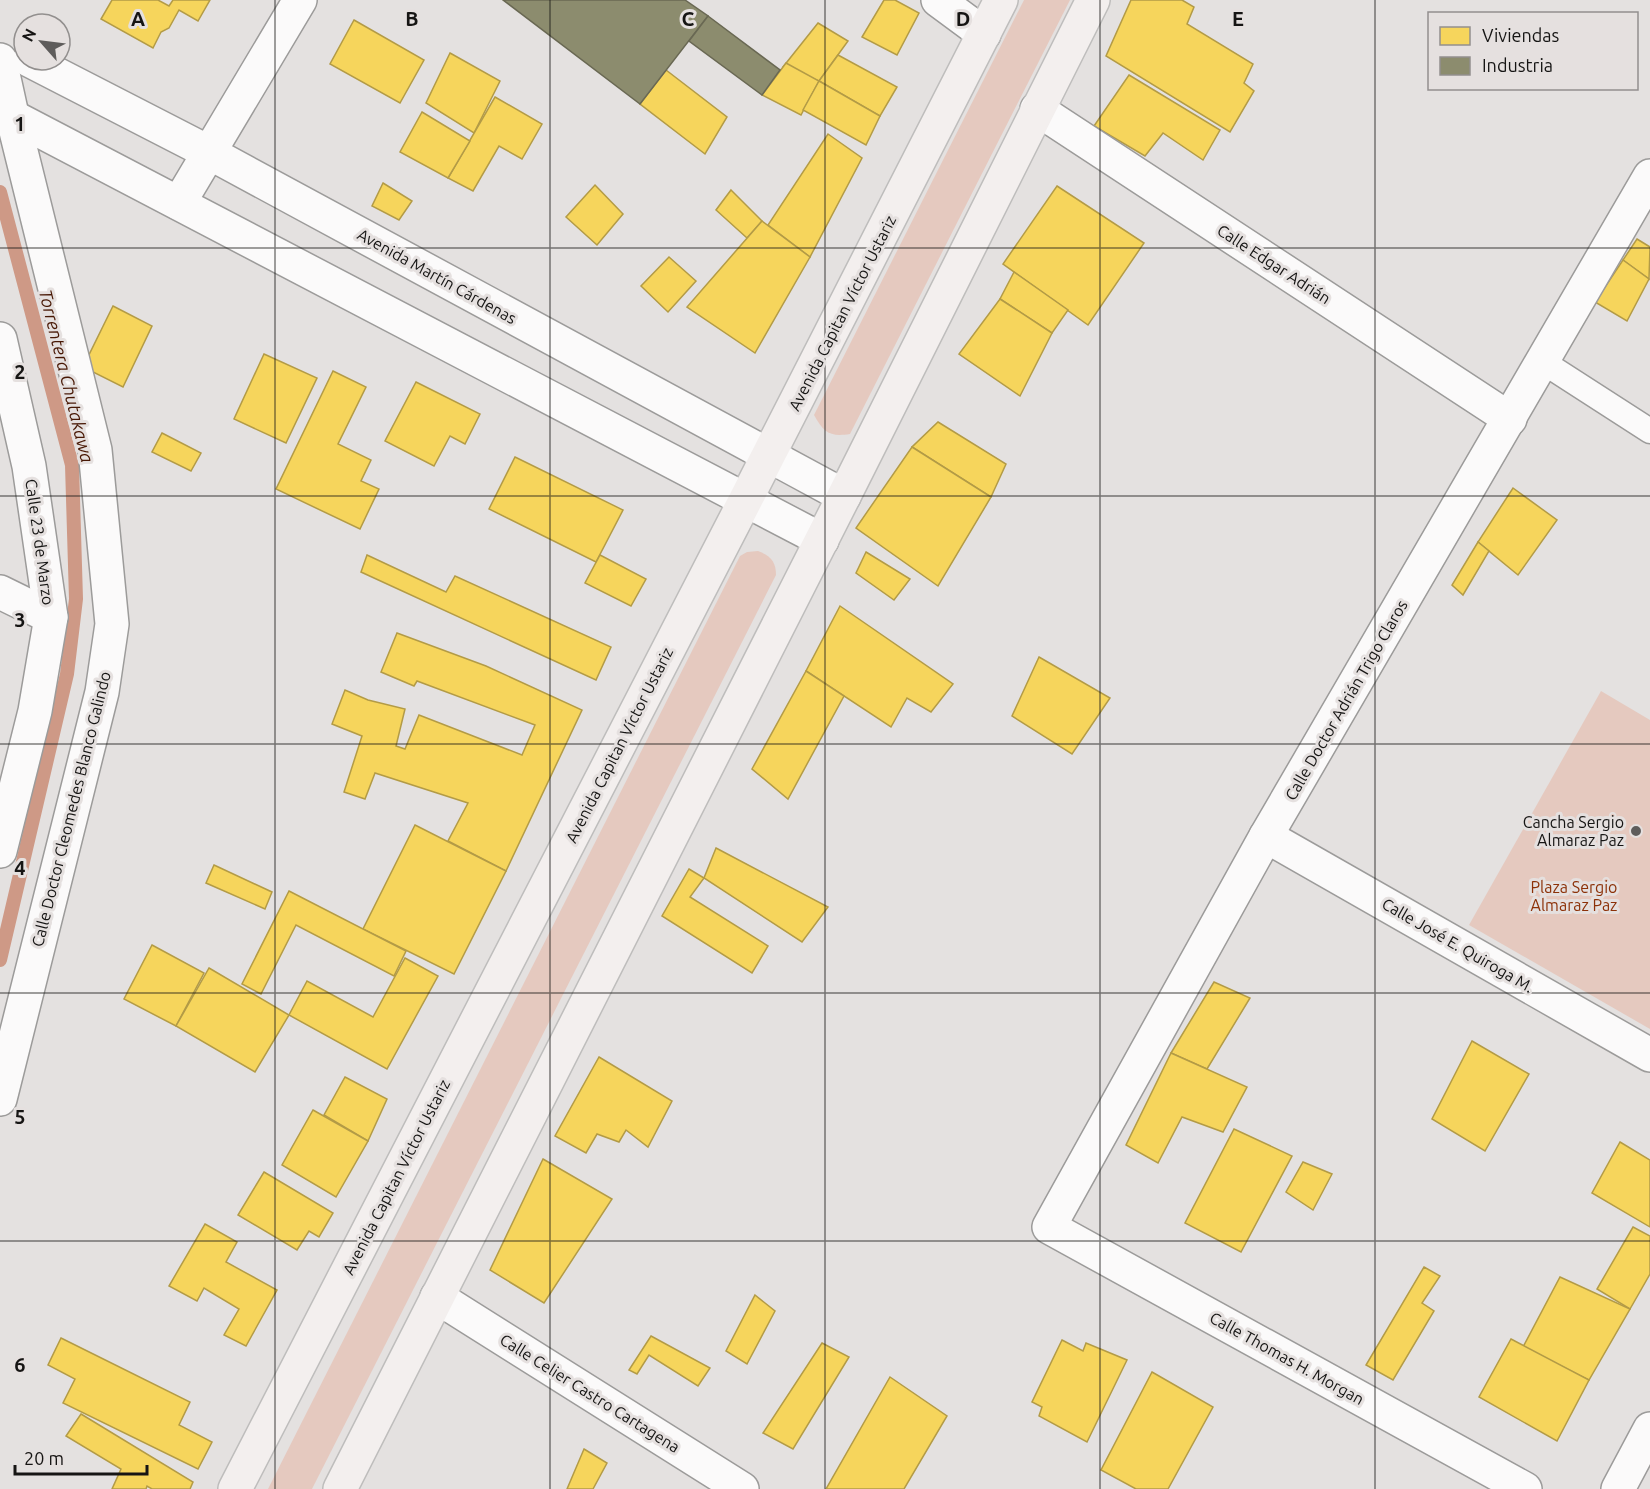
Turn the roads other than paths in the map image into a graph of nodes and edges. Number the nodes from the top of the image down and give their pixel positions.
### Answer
1 (300, 0) edge
2 (938, 0) edge
3 (1001, 0) edge
4 (1093, 0) edge
5 (984, 34) junction
6 (0, 60) edge
7 (52, 72) edge
8 (1037, 109) junction
9 (6, 113) edge
10 (208, 152) junction
11 (1650, 176) edge
12 (179, 203) junction
13 (0, 339) edge
14 (1542, 362) junction
15 (1510, 419) junction
16 (1650, 431) edge
17 (768, 456) junction
18 (844, 496) junction
19 (746, 500) junction
20 (822, 540) junction
21 (0, 592) edge
22 (51, 617) junction
23 (1266, 836) junction
24 (0, 851) edge
25 (1650, 1055) edge
26 (0, 1099) edge
27 (1049, 1227) joint
28 (437, 1297) junction
29 (1650, 1429) edge
30 (235, 1489) edge
31 (340, 1489) edge
32 (742, 1489) edge
33 (1526, 1489) edge
34 (1618, 1489) edge

1 - 10 street
2 - 5 street
3 - 5 main road, Avenida Capitan Víctor Ustariz
4 - 8 main road
5 - 17 main road, Avenida Capitan Víctor Ustariz
6 - 9 street, Calle Doctor Cleomedes Blanco Galindo
7 - 10 street, Avenida Martín Cárdenas
8 - 15 street, Calle Edgar Adrián
8 - 18 main road
9 - 12 street
9 - 26 street, Calle Doctor Cleomedes Blanco Galindo
10 - 12 street
10 - 17 street, Avenida Martín Cárdenas
11 - 14 street, Calle Doctor Adrián Trigo Claros
12 - 19 street
13 - 22 street, Calle 23 de Marzo
14 - 15 street, Calle Doctor Adrián Trigo Claros
14 - 16 lane
15 - 23 street, Calle Doctor Adrián Trigo Claros
17 - 18 street, Avenida Martín Cárdenas
17 - 19 main road, Avenida Capitan Víctor Ustariz
18 - 20 main road
19 - 20 street
19 - 30 main road, Avenida Capitan Víctor Ustariz
20 - 28 main road
21 - 22 street
22 - 24 street, Calle 23 de Marzo
23 - 25 street, Calle José E. Quiroga M.
23 - 27 street, Calle Doctor Adrián Trigo Claros
27 - 33 street, Calle Thomas H. Morgan
28 - 31 main road
28 - 32 street, Calle Celier Castro Cartagena
29 - 34 street

